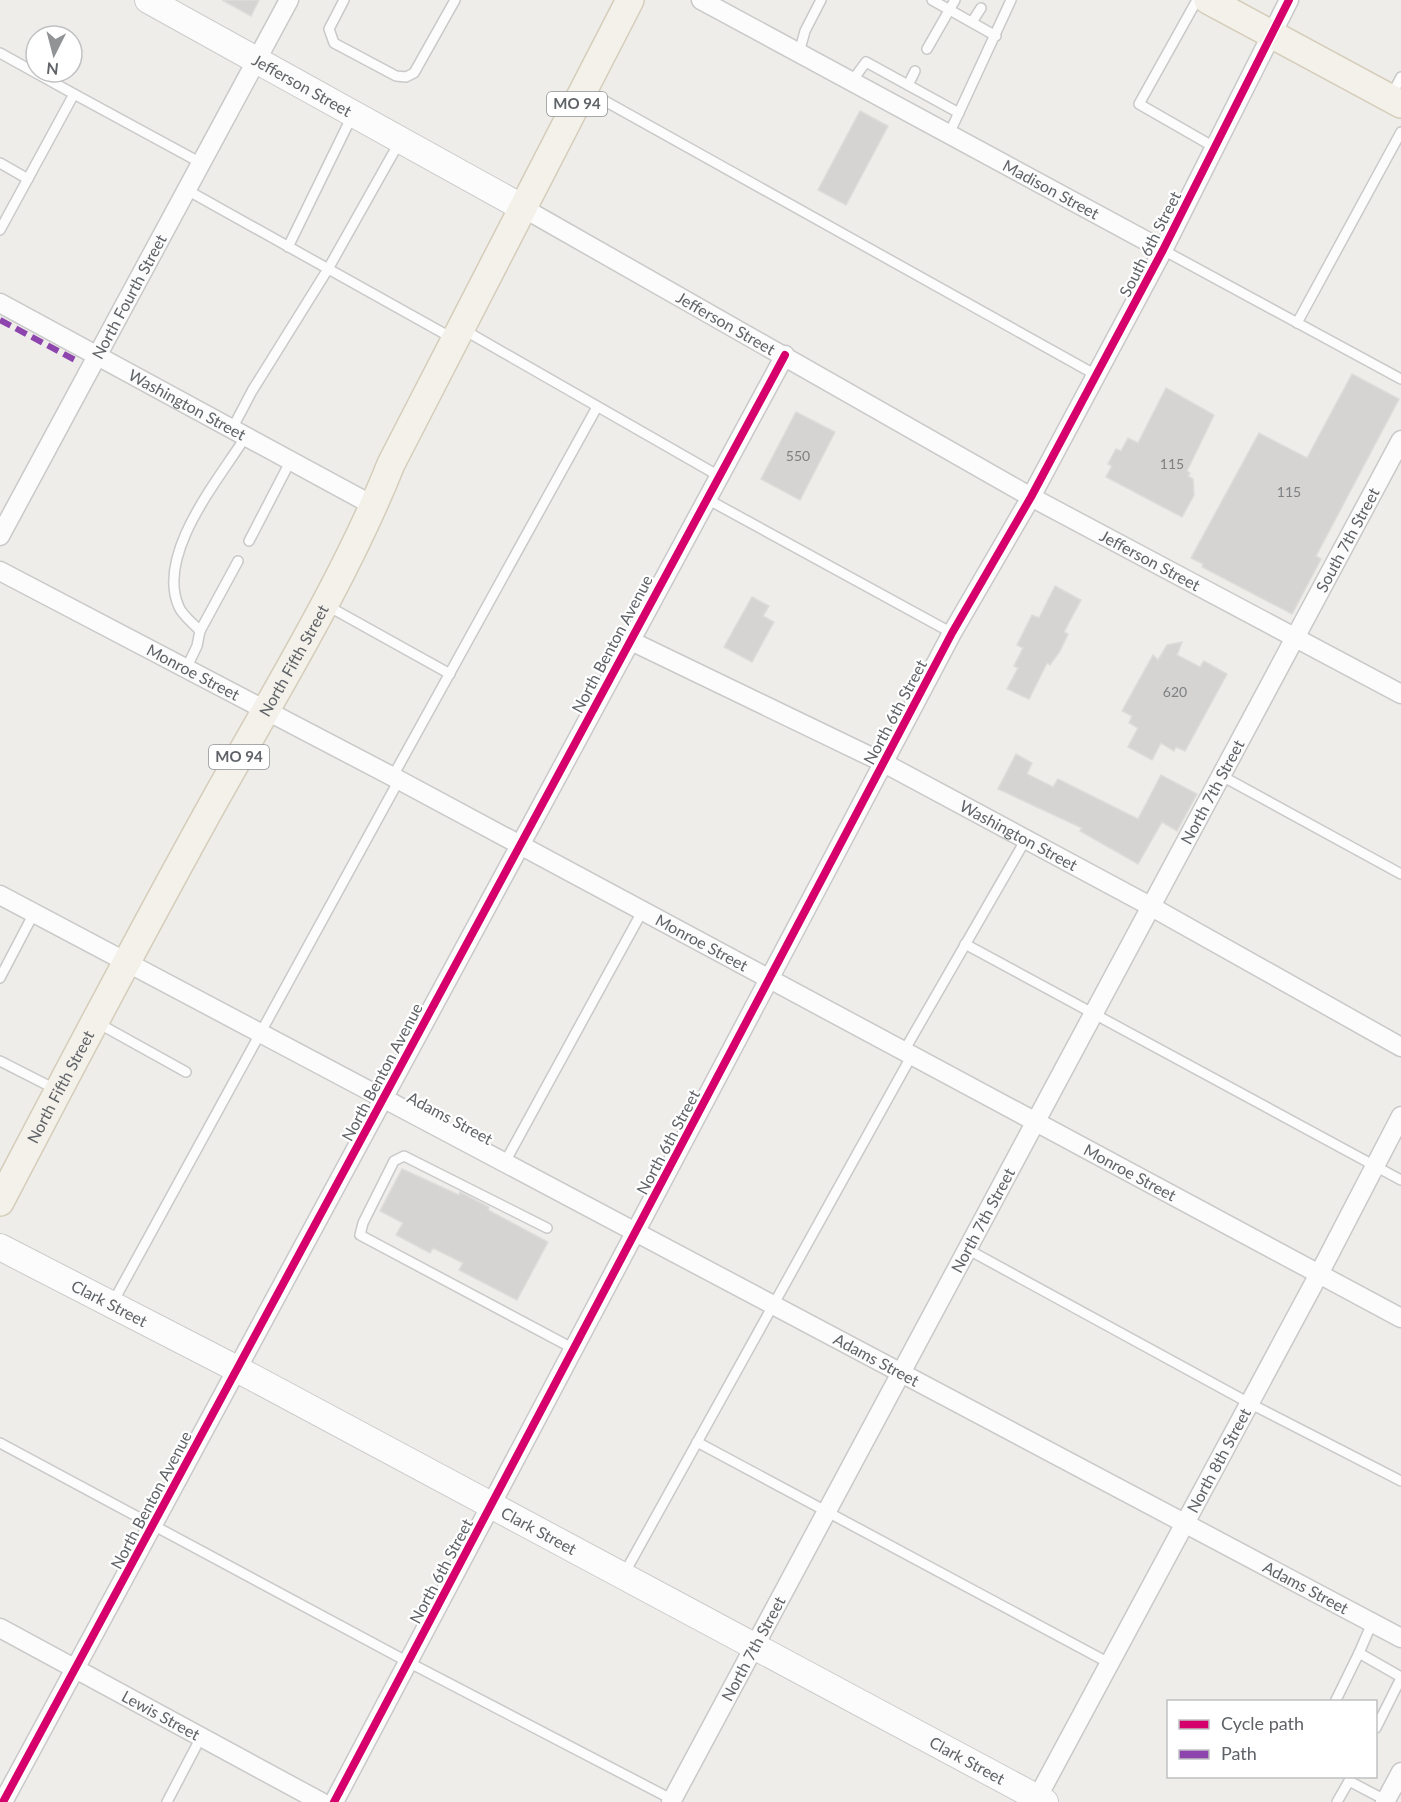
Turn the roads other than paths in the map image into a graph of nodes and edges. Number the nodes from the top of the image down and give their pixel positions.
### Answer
1 (148, 0) edge
2 (289, 0) edge
3 (344, 0) edge
4 (455, 0) edge
5 (630, 0) edge
6 (701, 0) edge
7 (821, 0) edge
8 (932, 0) edge
9 (955, 0) edge
10 (1011, 0) edge
11 (1197, 0) edge
12 (1208, 0) edge
13 (1288, 0) edge
14 (981, 8) dead end
15 (949, 10) junction
16 (972, 22) junction
17 (1270, 33) junction
18 (996, 36) junction
19 (927, 49) dead end
20 (0, 53) edge
21 (799, 53) junction
22 (256, 59) junction
23 (915, 71) dead end
24 (852, 81) junction
25 (908, 85) junction
26 (585, 90) junction
27 (1397, 93) edge
28 (74, 94) junction
29 (959, 113) junction
30 (353, 114) junction
31 (1401, 132) edge
32 (949, 134) junction
33 (400, 141) junction
34 (1214, 147) junction
35 (0, 163) edge
36 (201, 163) junction
37 (28, 179) junction
38 (187, 190) junction
39 (525, 209) junction
40 (0, 230) edge
41 (288, 247) junction
42 (1163, 250) junction
43 (328, 269) junction
44 (0, 303) edge
45 (1298, 323) junction
46 (458, 334) junction
47 (97, 354) junction
48 (785, 355) junction
49 (1096, 375) junction
50 (1401, 379) edge
51 (597, 407) junction
52 (239, 432) junction
53 (1401, 441) edge
54 (291, 460) junction
55 (720, 476) junction
56 (1031, 497) junction
57 (707, 500) junction
58 (375, 506) junction
59 (0, 536) edge
60 (249, 541) dead end
61 (238, 561) dead end
62 (0, 571) edge
63 (323, 603) junction
64 (200, 631) junction
65 (952, 633) junction
66 (1294, 637) junction
67 (629, 640) junction
68 (186, 669) junction
69 (450, 674) junction
70 (1401, 694) edge
71 (265, 710) junction
72 (884, 763) junction
73 (1220, 775) junction
74 (396, 778) junction
75 (1026, 839) junction
76 (520, 845) junction
77 (1401, 874) edge
78 (0, 895) edge
79 (1150, 906) junction
80 (643, 910) junction
81 (34, 913) junction
82 (965, 944) junction
83 (125, 961) junction
84 (0, 978) edge
85 (770, 979) junction
86 (1093, 1013) junction
87 (94, 1021) junction
88 (259, 1032) junction
89 (1401, 1047) edge
90 (908, 1053) junction
91 (0, 1061) edge
92 (186, 1072) dead end
93 (58, 1091) junction
94 (384, 1098) junction
95 (1401, 1116) edge
96 (1035, 1121) junction
97 (505, 1162) junction
98 (1375, 1166) junction
99 (1401, 1180) edge
100 (0, 1202) edge
101 (547, 1228) dead end
102 (636, 1232) junction
103 (0, 1246) edge
104 (967, 1249) junction
105 (1319, 1274) junction
106 (112, 1304) junction
107 (773, 1305) junction
108 (1401, 1318) edge
109 (574, 1349) junction
110 (237, 1369) junction
111 (901, 1373) junction
112 (1249, 1403) junction
113 (697, 1442) junction
114 (0, 1443) edge
115 (1401, 1481) edge
116 (491, 1505) junction
117 (827, 1511) junction
118 (1185, 1523) junction
119 (153, 1524) junction
120 (623, 1576) junction
121 (1372, 1623) junction
122 (0, 1628) edge
123 (1401, 1638) edge
124 (755, 1646) junction
125 (1359, 1653) junction
126 (408, 1662) junction
127 (1110, 1663) junction
128 (75, 1669) junction
129 (1401, 1677) edge
130 (1336, 1700) edge
131 (1377, 1726) edge
132 (201, 1737) junction
133 (1401, 1772) edge
134 (1347, 1778) edge
135 (1039, 1800) edge
136 (674, 1801) edge
137 (3, 1802) edge
138 (166, 1802) edge
139 (321, 1802) edge
140 (334, 1802) edge
141 (1337, 1802) edge
142 (1387, 1802) edge

1 - 22 main road, Jefferson Street
2 - 22 street, North Fourth Street
3 - 4 lane
5 - 26 main road, MO 94
6 - 21 street, Madison Street
7 - 21 lane
8 - 15 lane
9 - 15 lane
10 - 18 lane
11 - 34 lane
12 - 17 main road
13 - 17 street, South 6th Street
14 - 16 lane
15 - 16 lane
15 - 19 lane
16 - 18 lane
17 - 27 main road
17 - 34 street, South 6th Street
18 - 29 lane
20 - 28 lane
21 - 24 street, Madison Street
22 - 30 main road, Jefferson Street
22 - 36 street, North Fourth Street
23 - 25 lane
24 - 25 lane
24 - 32 street, Madison Street
25 - 29 lane
26 - 39 main road, MO 94
26 - 49 lane
28 - 36 lane
28 - 37 lane
29 - 32 lane
30 - 33 main road, Jefferson Street
30 - 41 lane
31 - 45 lane
32 - 42 street, Madison Street
33 - 39 main road, Jefferson Street
33 - 43 lane
34 - 42 street, South 6th Street
35 - 37 lane
36 - 38 street, North Fourth Street
37 - 40 lane
38 - 41 lane
38 - 47 street, North Fourth Street
39 - 46 main road, North Fifth Street / MO 94
39 - 48 street, Jefferson Street
41 - 43 lane
42 - 45 lane, Madison Street
42 - 49 street, South 6th Street
43 - 46 lane
43 - 52 lane
44 - 47 street, Washington Street
45 - 50 lane, Madison Street
46 - 51 lane
46 - 58 main road, North Fifth Street / MO 94
47 - 52 street, Washington Street
47 - 59 street, North Fourth Street
48 - 55 street, North Benton Avenue
48 - 56 street, Jefferson Street
49 - 56 street, South 6th Street
51 - 55 lane
51 - 69 lane
52 - 54 street, Washington Street
52 - 64 lane
53 - 66 street, South 7th Street
54 - 58 street, Washington Street
54 - 60 lane
55 - 57 street, North Benton Avenue
56 - 65 street, North 6th Street
56 - 66 street, Jefferson Street
57 - 65 lane
57 - 67 street, North Benton Avenue
58 - 63 main road, North Fifth Street / MO 94
61 - 64 lane
62 - 68 street, Monroe Street
63 - 69 lane
63 - 71 main road, North Fifth Street / MO 94
64 - 68 lane
65 - 72 street, North 6th Street
66 - 70 street, Jefferson Street
66 - 73 street, North 7th Street
67 - 72 street, Washington Street
67 - 76 street, North Benton Avenue
68 - 71 street, Monroe Street
69 - 74 lane
71 - 74 street, Monroe Street
71 - 83 main road, North Fifth Street / MO 94
72 - 75 street, Washington Street
72 - 85 street, North 6th Street
73 - 77 lane
73 - 79 street, North 7th Street
74 - 76 street, Monroe Street
74 - 88 lane
75 - 79 street, Washington Street
75 - 82 lane
76 - 80 street, Monroe Street
76 - 94 street, North Benton Avenue
78 - 81 street, Adams Street
79 - 86 street, North 7th Street
79 - 89 street, Washington Street
80 - 85 street, Monroe Street
80 - 97 lane
81 - 83 street, Adams Street
81 - 84 lane
82 - 86 lane
82 - 90 lane
83 - 87 main road, North Fifth Street / MO 94
83 - 88 street, Adams Street
85 - 90 street, Monroe Street
85 - 102 street, North 6th Street
86 - 96 street, North 7th Street
86 - 98 lane
87 - 92 lane
87 - 93 main road, North Fifth Street / MO 94
88 - 94 street, Adams Street
88 - 106 lane
90 - 96 street, Monroe Street
90 - 107 lane
91 - 93 lane
93 - 100 main road, North Fifth Street / MO 94
94 - 97 street, Adams Street
94 - 110 street, North Benton Avenue
95 - 98 street, North 8th Street
96 - 104 street, North 7th Street
96 - 105 street, Monroe Street
97 - 102 street, Adams Street
98 - 99 lane
98 - 105 street, North 8th Street
101 - 109 lane
102 - 107 street, Adams Street
102 - 109 street, North 6th Street
103 - 106 main road, Clark Street
104 - 111 street, North 7th Street
104 - 112 lane
105 - 108 street, Monroe Street
105 - 112 street, North 8th Street
106 - 110 main road, Clark Street
107 - 111 street, Adams Street
107 - 113 lane
109 - 116 street, North 6th Street
110 - 116 main road, Clark Street
110 - 119 street, North Benton Avenue
111 - 117 street, North 7th Street
111 - 118 street, Adams Street
112 - 115 lane
112 - 118 street, North 8th Street
113 - 117 lane
113 - 120 lane
114 - 119 lane
116 - 120 main road, Clark Street
116 - 126 street, North 6th Street
117 - 124 street, North 7th Street
117 - 127 lane
118 - 121 street, Adams Street
118 - 127 street, North 8th Street
119 - 126 lane
119 - 128 street, North Benton Avenue
120 - 124 main road, Clark Street
121 - 123 street, Adams Street
121 - 125 lane
122 - 128 street, Lewis Street
124 - 135 main road, Clark Street
124 - 136 street, North 7th Street
125 - 129 lane
125 - 130 lane
126 - 136 lane
126 - 140 street, North 6th Street
127 - 135 street, North 8th Street
128 - 132 street, Lewis Street
128 - 137 street, North Benton Avenue
129 - 131 lane
132 - 138 lane
132 - 139 street, Lewis Street
133 - 142 street
134 - 141 lane
134 - 142 lane

